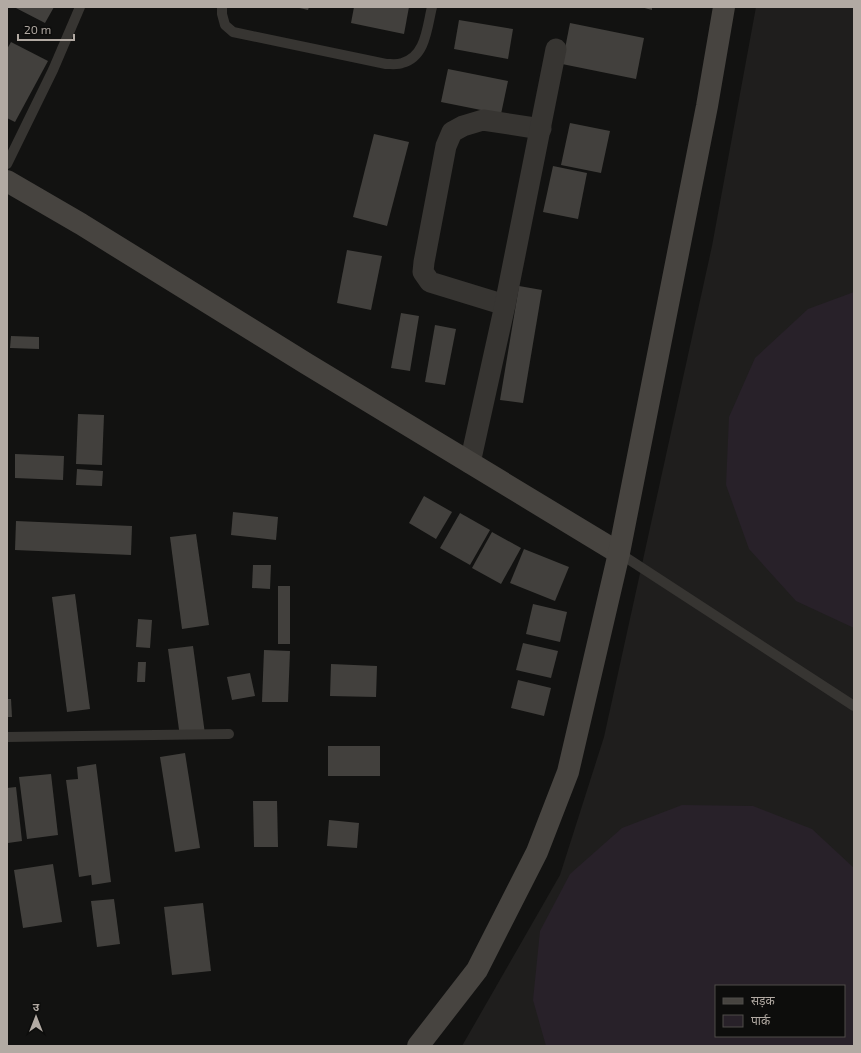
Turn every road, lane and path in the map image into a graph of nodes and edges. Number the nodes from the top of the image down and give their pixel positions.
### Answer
1 (80, 7) edge
2 (222, 7) edge
3 (432, 7) edge
4 (724, 7) edge
5 (556, 49) dead end
6 (541, 129) junction
7 (7, 164) edge
8 (7, 181) edge
9 (505, 305) junction
10 (470, 463) junction
11 (619, 553) junction
12 (854, 706) edge
13 (229, 734) dead end
14 (7, 737) edge
15 (418, 1046) edge

1 - 7 lane
2 - 3 lane
4 - 11 street
5 - 6 street
6 - 9 street
6 - 9 street
8 - 10 street
9 - 10 street
10 - 11 street
11 - 12 lane
11 - 15 street
13 - 14 lane

